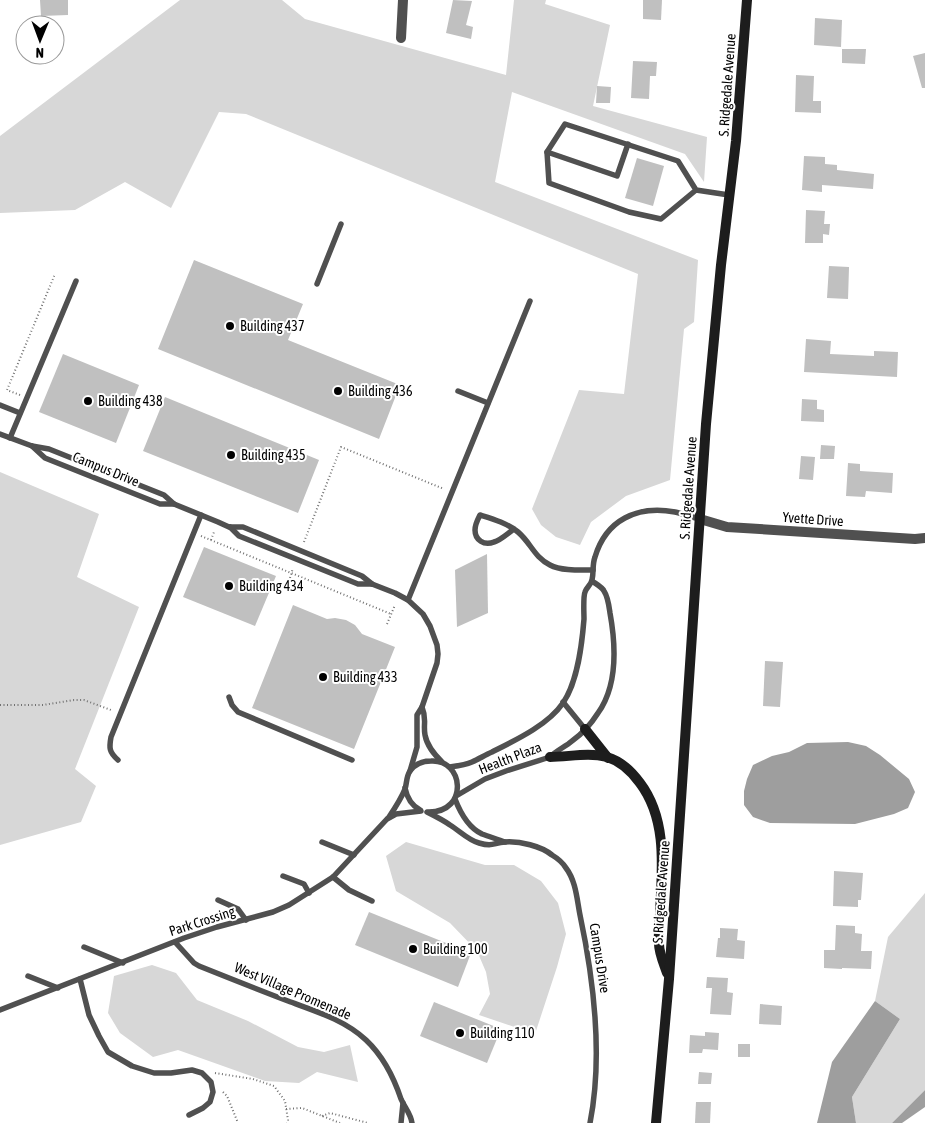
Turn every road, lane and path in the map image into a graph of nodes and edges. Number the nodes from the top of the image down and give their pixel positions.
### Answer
1 (403, 0) edge
2 (747, 0) edge
3 (401, 38) dead end
4 (628, 144) junction
5 (547, 152) junction
6 (696, 190) junction
7 (730, 195) junction
8 (341, 224) dead end
9 (55, 274) dead end
10 (76, 281) dead end
11 (317, 284) dead end
12 (530, 301) dead end
13 (458, 391) dead end
14 (20, 395) dead end
15 (488, 403) junction
16 (0, 405) edge
17 (20, 413) junction
18 (0, 434) edge
19 (10, 438) junction
20 (32, 446) junction
21 (444, 489) dead end
22 (174, 504) junction
23 (201, 516) junction
24 (700, 519) junction
25 (230, 527) junction
26 (514, 529) junction
27 (214, 532) dead end
28 (201, 536) dead end
29 (925, 538) edge
30 (211, 540) junction
31 (303, 545) dead end
32 (295, 564) dead end
33 (592, 570) junction
34 (291, 574) junction
35 (290, 578) dead end
36 (592, 581) junction
37 (372, 584) junction
38 (408, 600) junction
39 (395, 605) dead end
40 (391, 614) junction
41 (386, 624) dead end
42 (229, 697) dead end
43 (563, 702) junction
44 (0, 705) edge
45 (422, 707) junction
46 (111, 710) dead end
47 (585, 730) junction
48 (550, 757) junction
49 (608, 758) junction
50 (118, 760) dead end
51 (352, 760) dead end
52 (442, 762) junction
53 (450, 767) junction
54 (410, 771) junction
55 (405, 788) junction
56 (456, 797) junction
57 (424, 812) junction
58 (388, 819) junction
59 (322, 842) dead end
60 (505, 842) junction
61 (354, 855) junction
62 (283, 876) dead end
63 (332, 878) junction
64 (309, 893) junction
65 (218, 900) dead end
66 (372, 901) dead end
67 (246, 920) junction
68 (175, 942) junction
69 (84, 947) dead end
70 (123, 962) junction
71 (28, 976) dead end
72 (80, 979) junction
73 (669, 979) junction
74 (58, 988) junction
75 (0, 1010) edge
76 (215, 1073) dead end
77 (221, 1090) dead end
78 (403, 1103) junction
79 (286, 1109) junction
80 (189, 1114) dead end
81 (322, 1116) junction
82 (238, 1123) edge
83 (287, 1123) edge
84 (340, 1123) edge
85 (368, 1123) edge
86 (401, 1123) edge
87 (412, 1123) edge
88 (590, 1123) edge
89 (656, 1123) edge

1 - 3 street
2 - 7 main road, S. Ridgedale Avenue
4 - 5 lane
4 - 5 lane
4 - 6 lane
5 - 6 lane
6 - 7 lane
7 - 24 main road, S. Ridgedale Avenue
8 - 11 lane
9 - 14 path
10 - 17 lane
12 - 15 lane
13 - 15 lane
15 - 38 lane
16 - 17 lane
17 - 19 lane
18 - 19 lane, Campus Drive
19 - 20 lane, Campus Drive
20 - 22 lane, Campus Drive
20 - 22 lane, Campus Drive
21 - 31 path
22 - 23 lane, Campus Drive
23 - 25 lane, Campus Drive
23 - 50 lane
24 - 29 street, Yvette Drive
24 - 33 lane, Health Plaza
24 - 73 main road, S. Ridgedale Avenue
25 - 37 lane, Campus Drive
25 - 37 lane, Campus Drive
26 - 26 lane
26 - 33 lane
27 - 30 path
28 - 30 path
30 - 34 path
32 - 34 path
33 - 36 lane, Health Plaza
34 - 35 path
34 - 40 path
36 - 43 lane, Health Plaza
36 - 47 lane, Health Plaza
37 - 38 lane, Campus Drive
38 - 45 lane, Campus Drive
39 - 40 path
40 - 41 path
42 - 51 lane
43 - 47 lane
43 - 53 lane, Health Plaza
44 - 46 path
45 - 52 lane, Campus Drive
45 - 54 lane, Campus Drive
47 - 48 lane, Health Plaza
47 - 49 main road
48 - 49 main road
48 - 56 lane, Health Plaza
49 - 73 main road
52 - 53 lane
52 - 54 lane
53 - 56 lane
54 - 55 lane
55 - 57 lane
55 - 58 lane, Park Crossing
56 - 57 lane
56 - 60 lane, Campus Drive
57 - 58 lane, Park Crossing
57 - 60 lane, Campus Drive
58 - 61 lane, Park Crossing
59 - 61 lane
60 - 88 lane, Campus Drive
61 - 63 lane, Park Crossing
62 - 64 lane
63 - 64 lane, Park Crossing
63 - 66 lane
64 - 67 lane, Park Crossing
65 - 67 lane
67 - 68 lane, Park Crossing
68 - 70 lane, Park Crossing
68 - 78 lane, West Village Promenade
69 - 70 lane
70 - 72 lane, Park Crossing
71 - 74 lane
72 - 74 lane, Park Crossing
72 - 80 lane
73 - 89 main road, S. Ridgedale Avenue
74 - 75 lane, Park Crossing
76 - 79 path
77 - 82 path
78 - 86 lane, West Village Promenade
78 - 87 lane, West Village Promenade
79 - 81 path
79 - 83 path
81 - 84 path
81 - 85 path

